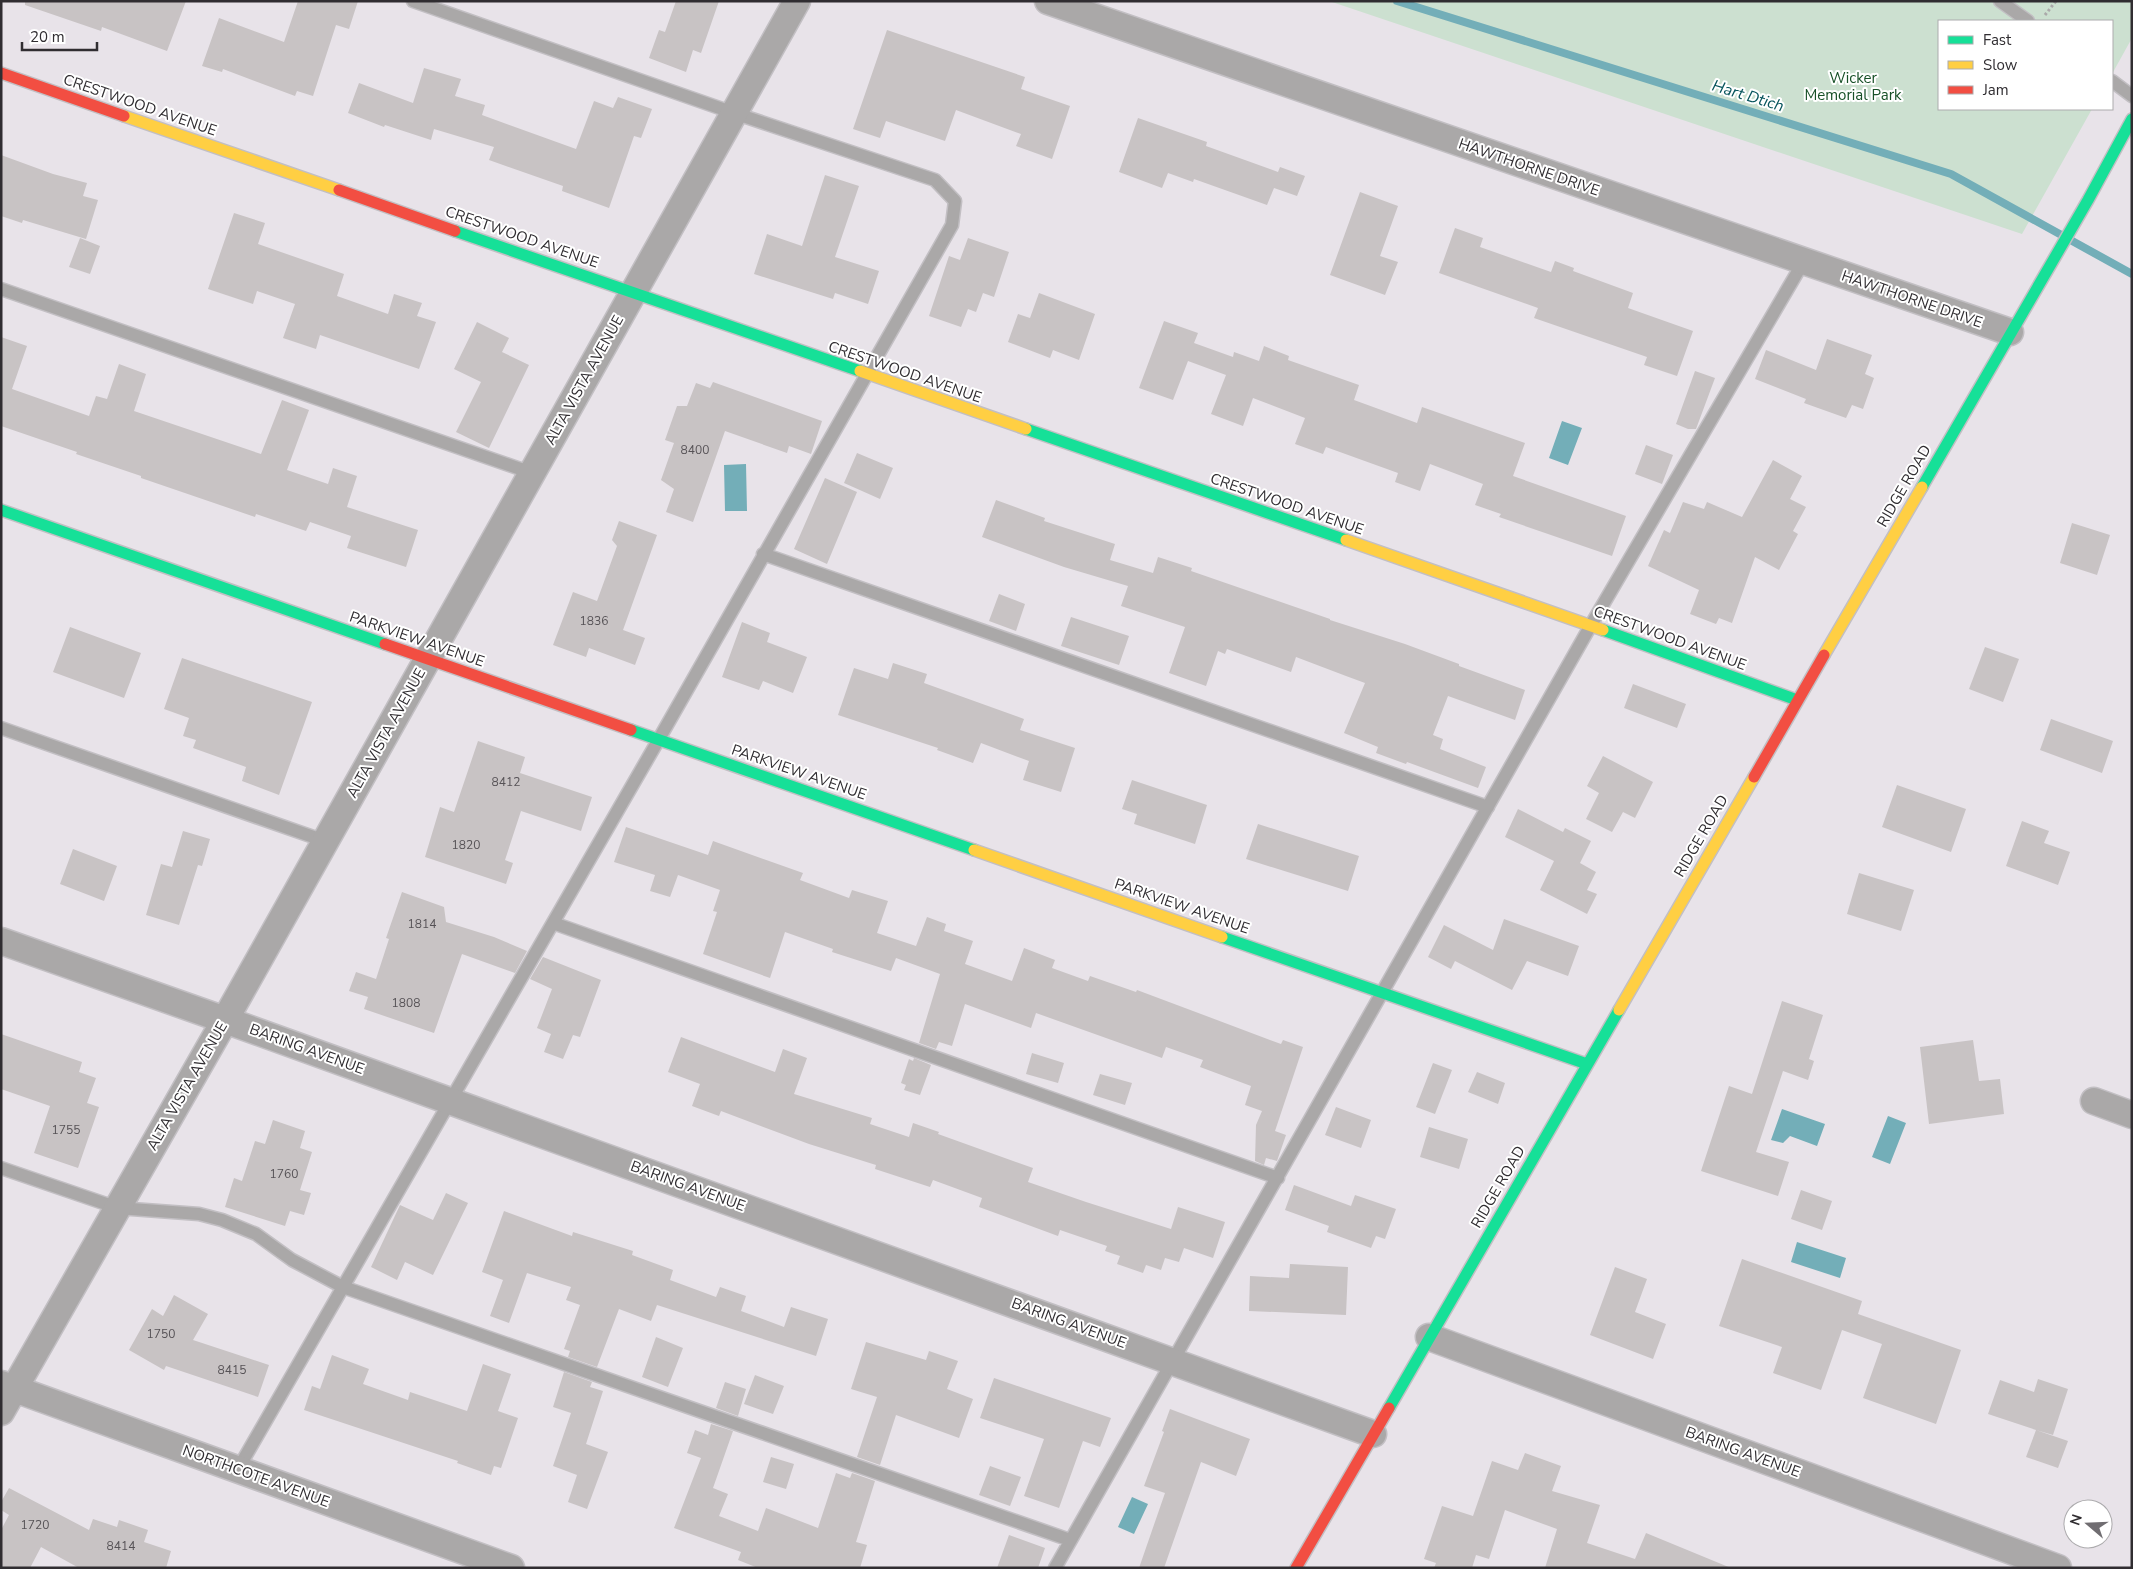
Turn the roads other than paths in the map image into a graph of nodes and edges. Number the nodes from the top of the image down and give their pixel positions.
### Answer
1 (413, 1) edge
2 (797, 1) edge
3 (1048, 1) edge
4 (2000, 1) edge
5 (2027, 20) edge
6 (1, 73) edge
7 (2113, 82) edge
8 (2132, 96) edge
9 (734, 113) junction
10 (2132, 119) edge
11 (1804, 262) junction
12 (1, 290) edge
13 (634, 292) junction
14 (2010, 332) junction
15 (865, 374) junction
16 (532, 473) junction
17 (1, 510) edge
18 (763, 554) junction
19 (1591, 626) junction
20 (427, 658) junction
21 (1798, 700) junction
22 (1, 728) edge
23 (659, 739) junction
24 (1488, 807) junction
25 (325, 841) junction
26 (553, 923) junction
27 (1, 941) edge
28 (1383, 992) junction
29 (225, 1020) junction
30 (1587, 1064) junction
31 (451, 1101) junction
32 (2094, 1101) dead end
33 (2132, 1114) edge
34 (1, 1168) edge
35 (1278, 1178) junction
36 (118, 1208) junction
37 (343, 1287) junction
38 (1429, 1337) junction
39 (1174, 1361) junction
40 (8, 1386) edge
41 (1, 1412) edge
42 (1373, 1434) junction
43 (238, 1469) junction
44 (1070, 1540) junction
45 (511, 1568) edge
46 (1055, 1568) edge
47 (1296, 1568) edge
48 (2058, 1568) edge

1 - 9 lane
2 - 9 street, ALTA VISTA AVENUE
3 - 11 street, HAWTHORNE DRIVE
4 - 5 lane
6 - 13 street, CRESTWOOD AVENUE
7 - 8 lane
9 - 13 street, ALTA VISTA AVENUE
9 - 15 lane
10 - 14 street, RIDGE ROAD
11 - 14 street, HAWTHORNE DRIVE
11 - 19 lane
12 - 16 lane
13 - 15 street, CRESTWOOD AVENUE
13 - 16 street, ALTA VISTA AVENUE
14 - 21 street, RIDGE ROAD
15 - 18 lane
15 - 19 street, CRESTWOOD AVENUE
16 - 20 street, ALTA VISTA AVENUE
17 - 20 street, PARKVIEW AVENUE
18 - 23 lane
18 - 24 lane
19 - 21 street, CRESTWOOD AVENUE
19 - 24 lane
20 - 23 street, PARKVIEW AVENUE
20 - 25 street, ALTA VISTA AVENUE
21 - 30 street, RIDGE ROAD
22 - 25 lane
23 - 26 lane
23 - 28 street, PARKVIEW AVENUE
24 - 28 lane
25 - 29 street, ALTA VISTA AVENUE
26 - 31 lane
26 - 35 lane
27 - 29 street, BARING AVENUE
28 - 30 street, PARKVIEW AVENUE
28 - 35 lane
29 - 31 street, BARING AVENUE
29 - 36 street, ALTA VISTA AVENUE
30 - 38 street, RIDGE ROAD
31 - 37 lane
31 - 39 street, BARING AVENUE
32 - 33 street
34 - 36 lane
35 - 39 lane
36 - 37 lane
36 - 40 street, ALTA VISTA AVENUE
37 - 43 lane
37 - 44 lane
38 - 42 street, RIDGE ROAD
38 - 48 street, BARING AVENUE
39 - 42 street, BARING AVENUE
39 - 44 lane
40 - 41 street, ALTA VISTA AVENUE
40 - 43 street, NORTHCOTE AVENUE
42 - 47 street, RIDGE ROAD
43 - 45 street, NORTHCOTE AVENUE
44 - 46 lane

